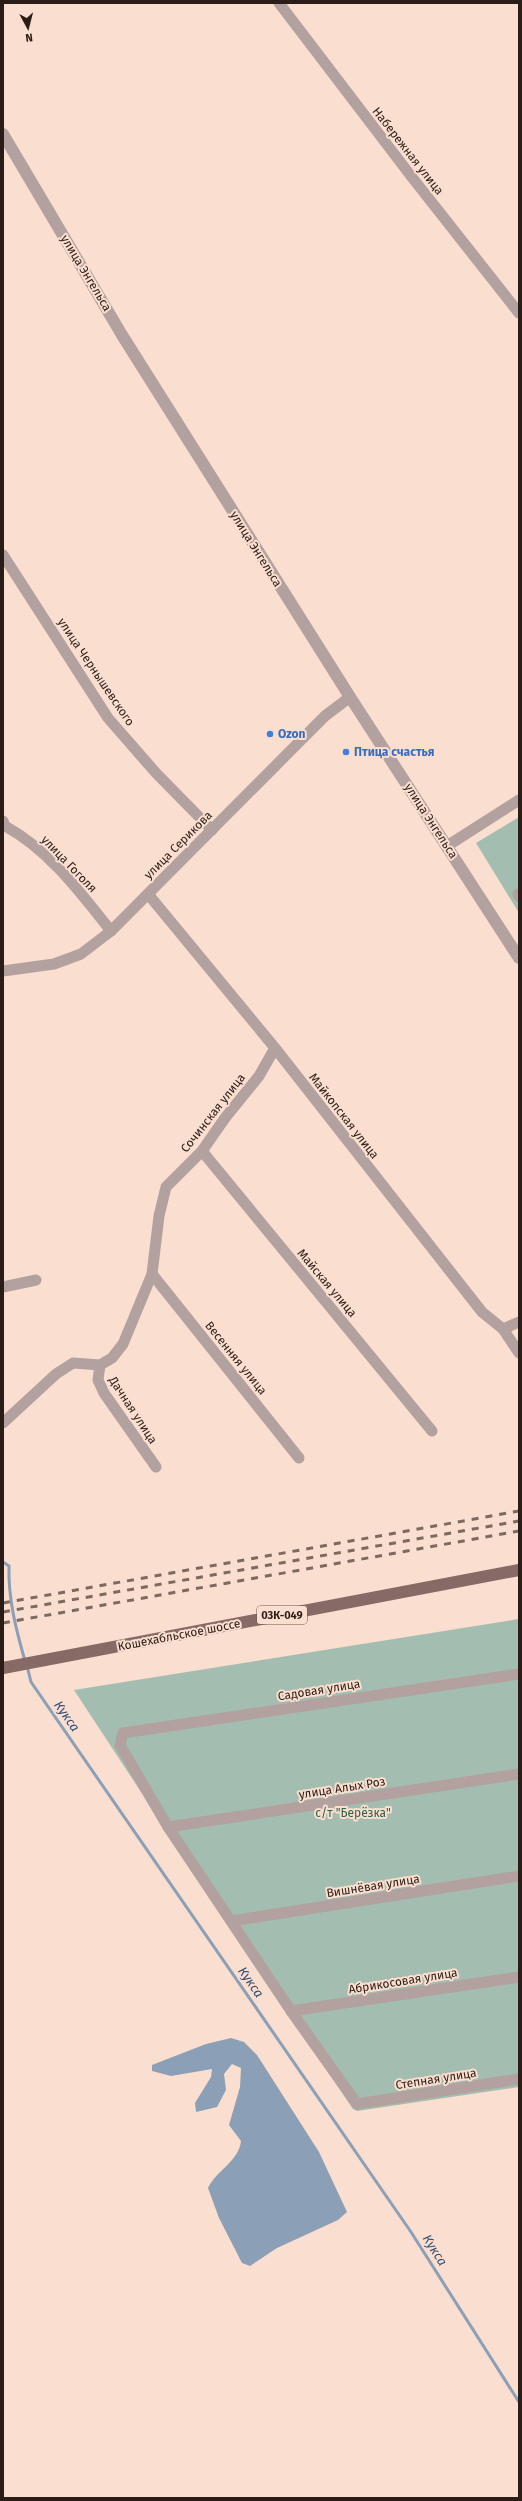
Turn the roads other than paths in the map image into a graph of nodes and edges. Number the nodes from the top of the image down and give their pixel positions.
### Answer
1 (279, 3) edge
2 (3, 134) edge
3 (519, 313) edge
4 (3, 555) edge
5 (350, 697) junction
6 (519, 800) edge
7 (4, 824) edge
8 (212, 830) junction
9 (447, 846) junction
10 (148, 894) junction
11 (111, 931) junction
12 (519, 958) edge
13 (3, 971) edge
14 (275, 1048) junction
15 (202, 1151) junction
16 (152, 1274) junction
17 (36, 1280) dead end
18 (3, 1287) edge
19 (519, 1322) edge
20 (503, 1329) junction
21 (519, 1353) edge
22 (100, 1365) junction
23 (3, 1423) edge
24 (432, 1430) dead end
25 (299, 1458) dead end
26 (156, 1467) dead end
27 (519, 1570) edge
28 (5, 1668) edge
29 (519, 1674) edge
30 (519, 1774) edge
31 (168, 1827) junction
32 (519, 1876) edge
33 (231, 1921) junction
34 (519, 1977) edge
35 (291, 2011) junction
36 (519, 2079) edge

1 - 3 street, Набережная улица
2 - 5 street, улица Энгельса
4 - 8 street, улица Чернышевского
5 - 8 street, улица Серикова
5 - 9 street, улица Энгельса
6 - 9 street
7 - 11 street, улица Гоголя
8 - 10 street, улица Серикова
9 - 12 street, улица Энгельса
10 - 11 street, улица Серикова
10 - 14 street, Майкопская улица
11 - 13 street, улица Серикова
14 - 15 street, Сочинская улица
14 - 20 street, Майкопская улица
15 - 16 street, Сочинская улица
15 - 24 street, Майская улица
16 - 22 street, Сочинская улица
16 - 25 street, Весенняя улица
17 - 18 street
19 - 20 street
20 - 21 street, Майкопская улица
22 - 23 street
22 - 26 street, Дачная улица
27 - 28 main road, Кошехабльское шоссе / 03К-049
29 - 31 street, Садовая улица
30 - 31 street, улица Алых Роз
31 - 33 street
32 - 33 street, Вишнёвая улица
33 - 35 street
34 - 35 street, Абрикосовая улица
35 - 36 street, Степная улица

